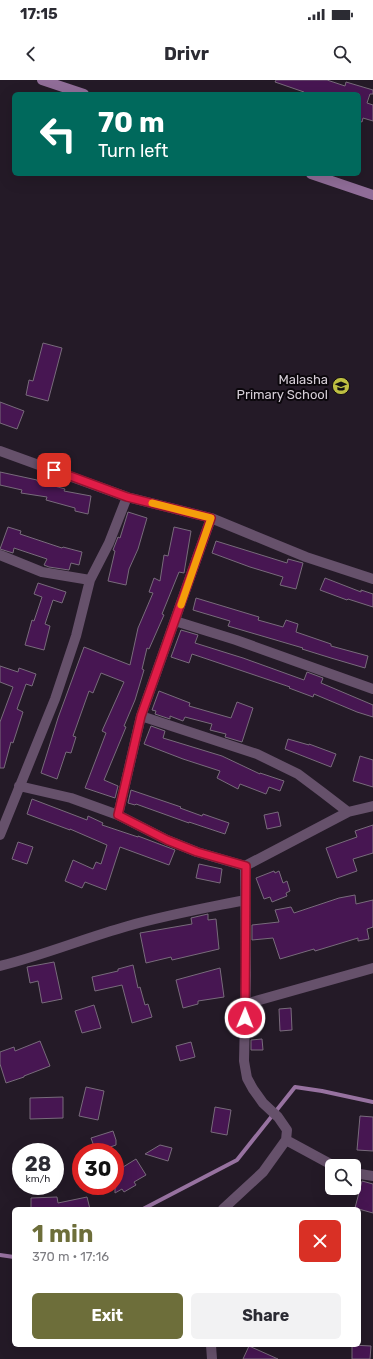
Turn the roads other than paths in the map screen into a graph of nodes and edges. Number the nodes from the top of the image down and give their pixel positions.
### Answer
1 (42, 80) edge
2 (78, 92) edge
3 (317, 176) edge
4 (373, 195) edge
5 (0, 451) edge
6 (127, 497) junction
7 (211, 518) junction
8 (0, 555) edge
9 (373, 579) edge
10 (90, 580) junction
11 (175, 621) junction
12 (373, 689) edge
13 (141, 716) junction
14 (19, 786) junction
15 (373, 806) edge
16 (348, 812) junction
17 (118, 815) junction
18 (0, 835) edge
19 (246, 866) junction
20 (245, 900) junction
21 (0, 966) edge
22 (373, 968) edge
23 (245, 1004) junction
24 (286, 1140) junction
25 (325, 1161) edge
26 (361, 1174) edge
27 (373, 1176) edge
28 (225, 1207) edge
29 (211, 1347) edge
30 (212, 1359) edge

1 - 2 main road
3 - 4 main road
5 - 6 street
6 - 7 street
6 - 10 street
7 - 9 street
7 - 11 street
8 - 10 street
10 - 14 street
11 - 12 street
11 - 13 street
13 - 16 street
13 - 17 street
14 - 17 street
14 - 18 street
15 - 16 street
16 - 19 street
17 - 19 street
19 - 20 street
20 - 21 street
20 - 23 street
22 - 23 street
23 - 24 street
24 - 25 street
24 - 28 street
26 - 27 street
29 - 30 street

